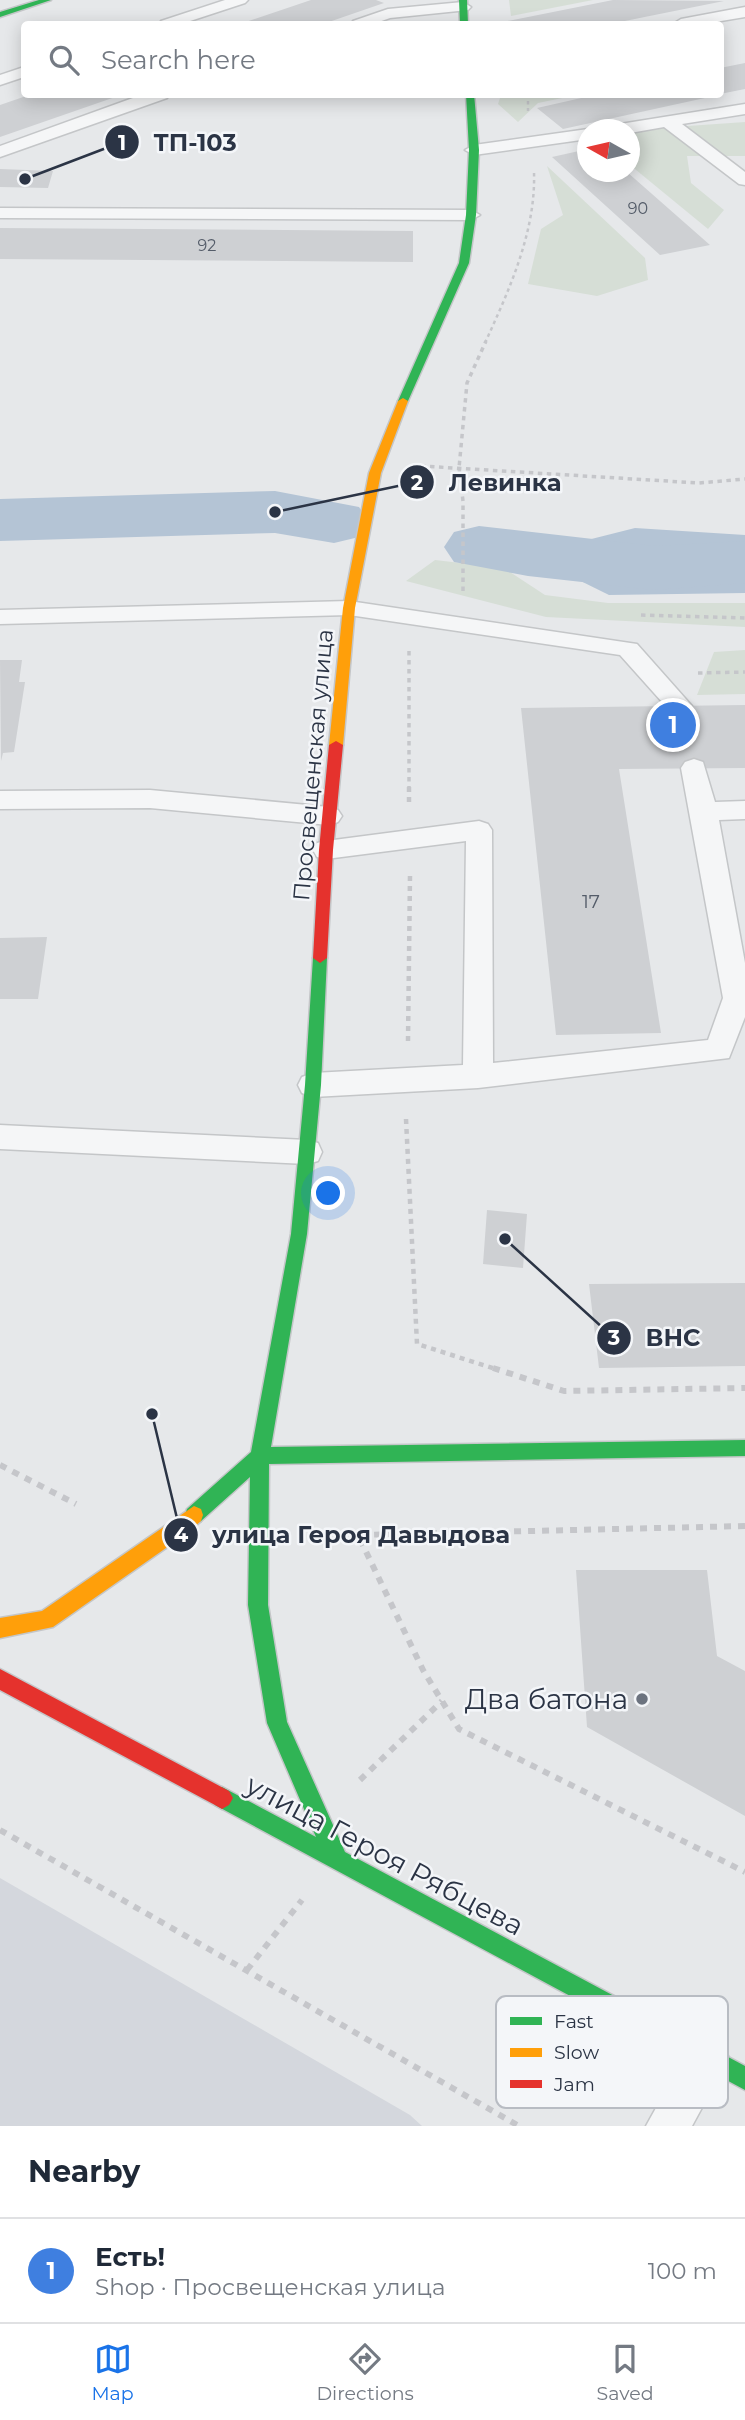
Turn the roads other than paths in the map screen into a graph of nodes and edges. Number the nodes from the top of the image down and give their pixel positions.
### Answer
1 (47, 0) edge
2 (240, 0) edge
3 (463, 4) edge
4 (745, 12) edge
5 (0, 15) edge
6 (176, 21) edge
7 (368, 21) edge
8 (697, 21) edge
9 (21, 73) edge
10 (0, 80) edge
11 (151, 98) edge
12 (470, 98) edge
13 (745, 109) edge
14 (667, 121) junction
15 (640, 126) edge
16 (577, 135) edge
17 (474, 150) junction
18 (0, 152) edge
19 (745, 180) edge
20 (0, 213) edge
21 (471, 215) junction
22 (349, 608) junction
23 (0, 617) edge
24 (680, 706) dead end
25 (694, 768) dead end
26 (0, 800) edge
27 (745, 810) edge
28 (704, 811) junction
29 (329, 816) junction
30 (326, 850) junction
31 (478, 1076) junction
32 (313, 1085) junction
33 (0, 1137) edge
34 (307, 1152) junction
35 (745, 1448) edge
36 (260, 1456) junction
37 (0, 1629) edge
38 (0, 1679) edge
39 (336, 1857) junction
40 (593, 1996) edge
41 (728, 2069) edge
42 (745, 2078) edge
43 (678, 2108) edge
44 (668, 2126) edge

1 - 5 main road
2 - 6 lane
3 - 7 lane
4 - 8 lane
9 - 10 lane
11 - 18 lane
12 - 17 main road, Просвещенская улица
13 - 14 lane
14 - 15 lane
14 - 19 lane
16 - 17 lane
17 - 21 main road, Просвещенская улица
20 - 21 lane
21 - 22 main road, Просвещенская улица
22 - 23 lane
22 - 24 lane
22 - 29 main road, Просвещенская улица
25 - 28 lane
26 - 29 lane
27 - 28 lane
28 - 31 lane
29 - 30 main road, Просвещенская улица
30 - 31 lane
30 - 32 main road, Просвещенская улица
31 - 32 lane
32 - 34 main road, Просвещенская улица
33 - 34 lane
34 - 36 main road, Просвещенская улица
35 - 36 main road
36 - 37 main road
36 - 39 main road, Просвещенская улица
38 - 39 main road, улица Героя Рябцева
39 - 40 main road, улица Героя Рябцева
41 - 42 main road, улица Героя Рябцева
43 - 44 lane

